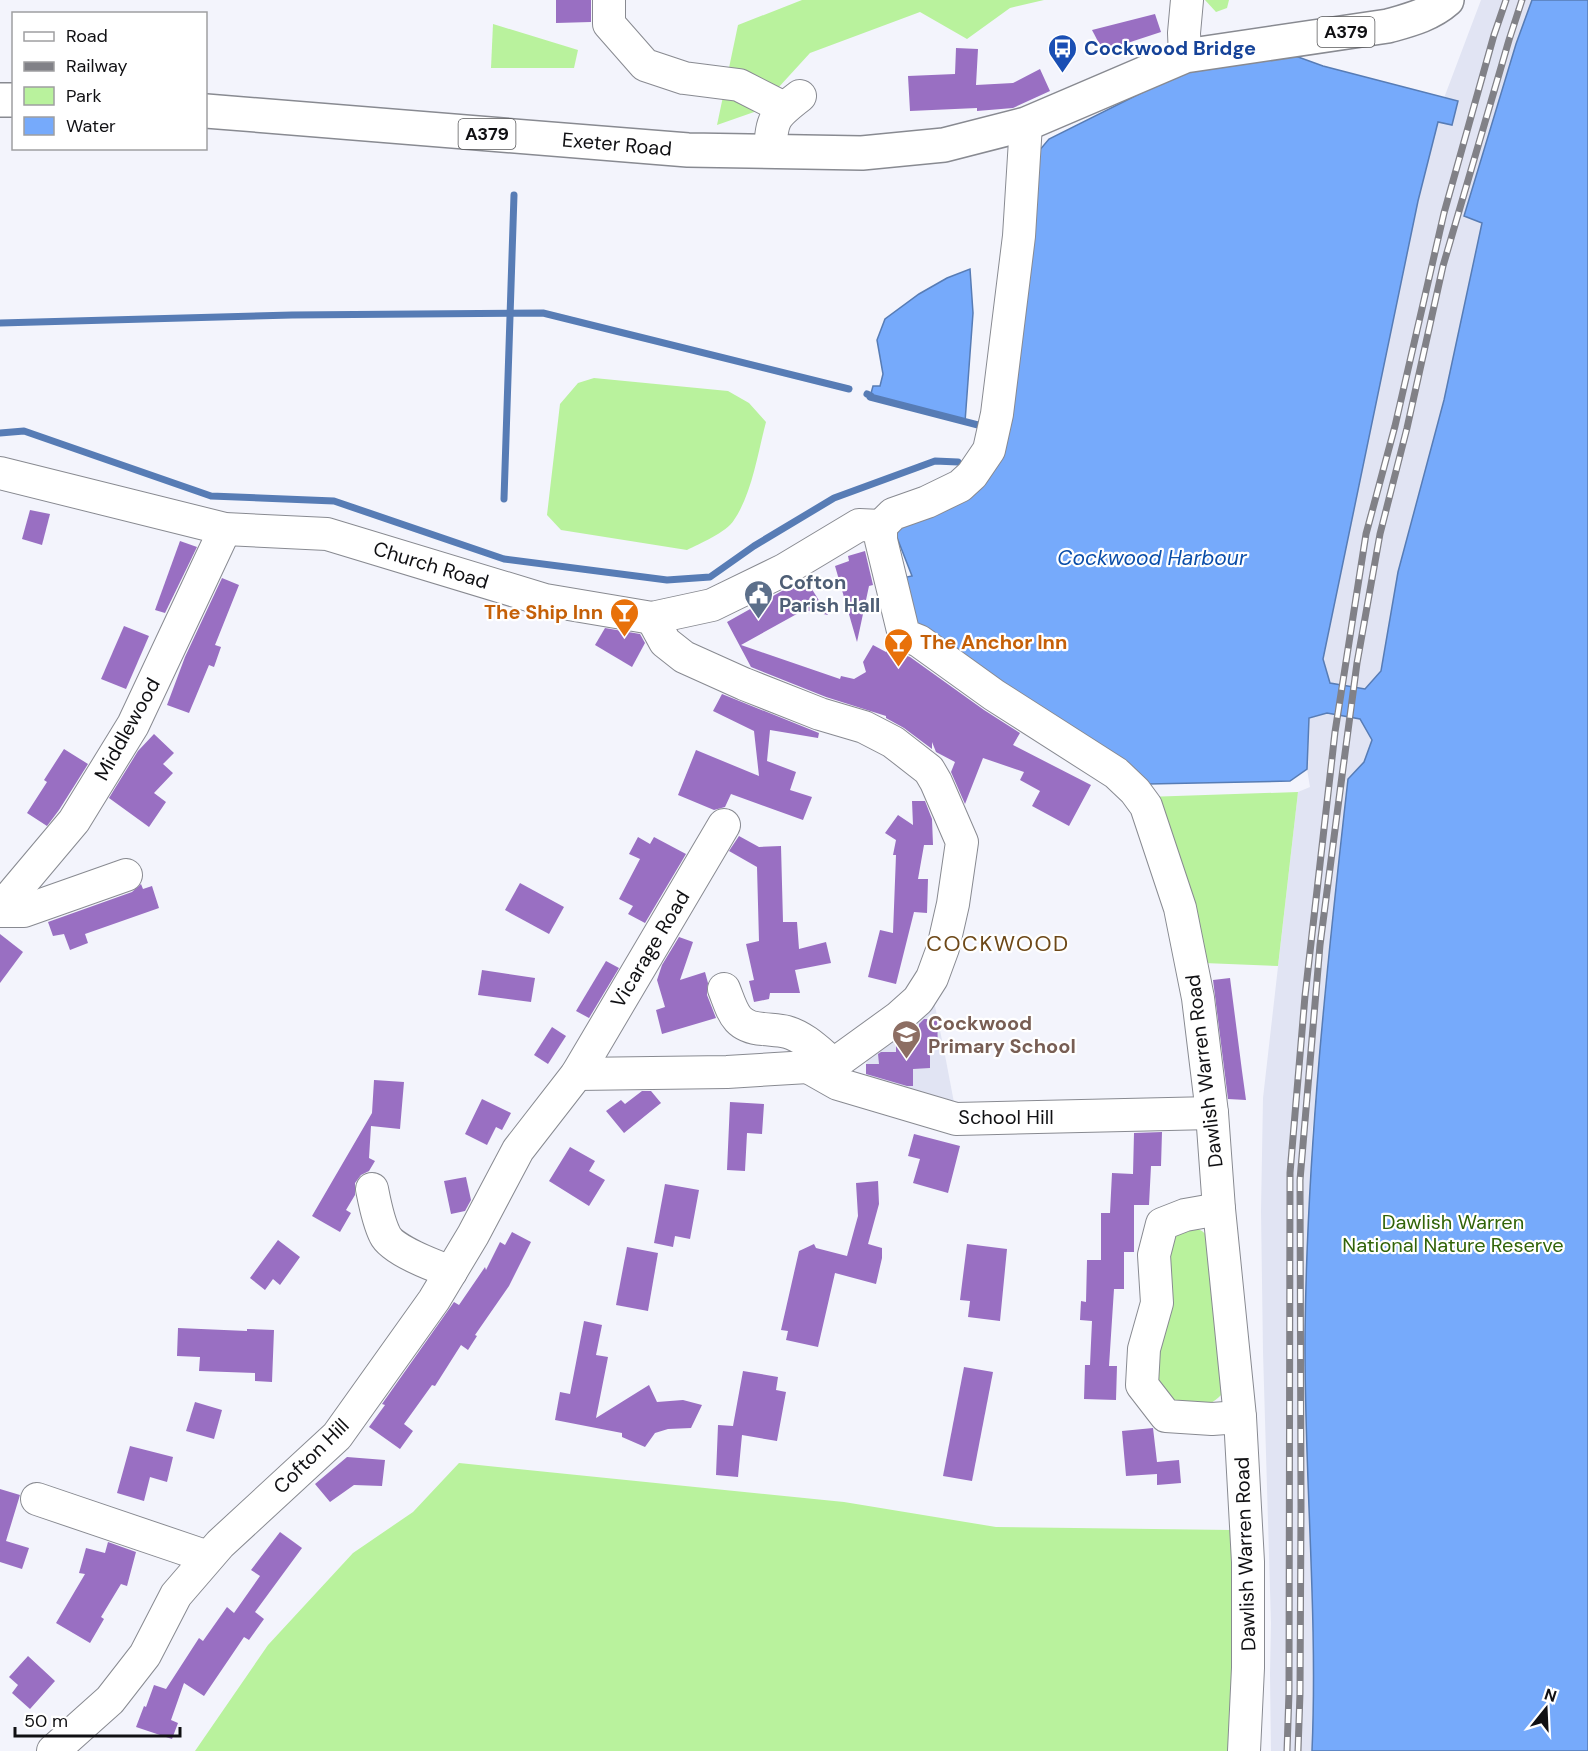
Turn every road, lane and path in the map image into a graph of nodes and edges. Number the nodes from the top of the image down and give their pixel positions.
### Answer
1 (609, 0) edge
2 (1187, 0) edge
3 (1447, 0) edge
4 (1185, 56) junction
5 (207, 111) edge
6 (1026, 124) junction
7 (770, 151) junction
8 (0, 473) edge
9 (881, 526) junction
10 (225, 530) junction
11 (652, 618) junction
12 (724, 825) dead end
13 (126, 875) dead end
14 (0, 910) edge
15 (724, 989) dead end
16 (819, 1064) junction
17 (577, 1074) junction
18 (1212, 1113) junction
19 (372, 1189) dead end
20 (1219, 1209) junction
21 (451, 1272) junction
22 (1240, 1417) junction
23 (37, 1499) dead end
24 (208, 1557) junction
25 (54, 1751) edge
26 (1245, 1751) edge

1 - 7 street
2 - 4 street
3 - 4 main road, A379
4 - 6 main road, A379
5 - 7 main road, Exeter Road / A379
6 - 7 main road, Exeter Road / A379
6 - 9 street
8 - 10 street, Church Road
9 - 11 street, Church Road
9 - 18 street, Dawlish Warren Road
10 - 11 street, Church Road
10 - 14 street, Middlewood
11 - 16 street
12 - 17 street, Vicarage Road
13 - 14 street
15 - 16 street, School Hill
16 - 17 street
16 - 18 street, School Hill
17 - 21 street, Cofton Hill
18 - 20 street, Dawlish Warren Road
19 - 21 street
20 - 22 street, Dawlish Warren Road
20 - 22 street
21 - 24 street, Cofton Hill
22 - 26 street, Dawlish Warren Road
23 - 24 street
24 - 25 street, Cofton Hill

